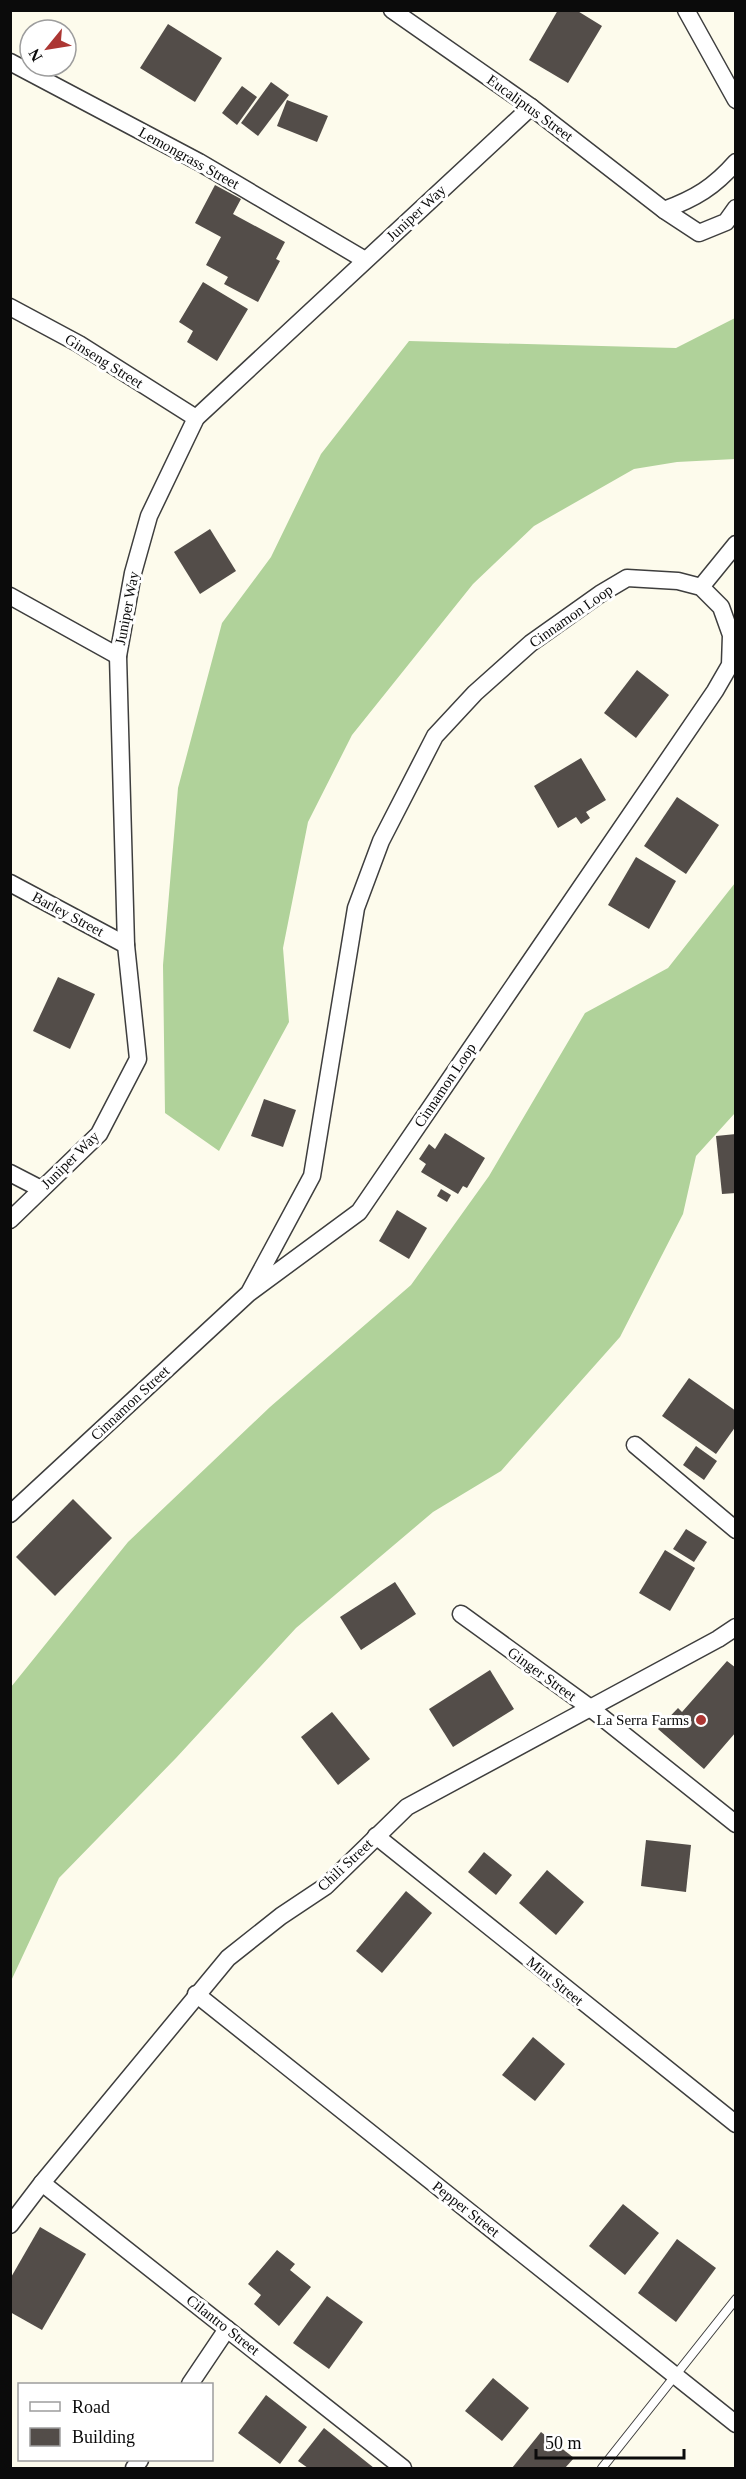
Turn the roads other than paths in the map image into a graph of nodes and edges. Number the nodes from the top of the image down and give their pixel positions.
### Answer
1 (392, 10) edge
2 (686, 10) edge
3 (10, 62) edge
4 (735, 100) edge
5 (531, 107) junction
6 (735, 162) edge
7 (735, 208) edge
8 (664, 210) junction
9 (365, 260) junction
10 (10, 307) edge
11 (196, 418) junction
12 (735, 544) edge
13 (701, 587) junction
14 (10, 596) edge
15 (118, 656) junction
16 (10, 883) edge
17 (126, 945) junction
18 (10, 1173) edge
19 (41, 1189) junction
20 (10, 1220) edge
21 (249, 1293) junction
22 (635, 1445) dead end
23 (10, 1514) edge
24 (735, 1530) edge
25 (460, 1614) dead end
26 (735, 1627) edge
27 (589, 1707) junction
28 (735, 1824) edge
29 (376, 1836) junction
30 (196, 1994) junction
31 (735, 2124) edge
32 (42, 2183) junction
33 (10, 2225) edge
34 (735, 2299) edge
35 (227, 2329) junction
36 (676, 2375) junction
37 (191, 2383) edge
38 (735, 2424) edge
39 (403, 2469) edge
40 (602, 2469) edge

1 - 5 street, Eucaliptus Street
2 - 4 street
3 - 9 street, Lemongrass Street
5 - 8 street, Eucaliptus Street
5 - 9 street, Juniper Way
6 - 8 street
7 - 8 street, Eucaliptus Street
9 - 11 street, Juniper Way
10 - 11 street, Ginseng Street
11 - 15 street, Juniper Way
12 - 13 street
13 - 21 street, Cinnamon Loop
13 - 21 street, Cinnamon Loop
14 - 15 street
15 - 17 street, Juniper Way
16 - 17 street, Barley Street
17 - 19 street, Juniper Way
18 - 19 street
19 - 20 street, Juniper Way
21 - 23 street, Cinnamon Street
22 - 24 street
25 - 27 street, Ginger Street
26 - 27 street, Chili Street
27 - 28 street, Ginger Street
27 - 29 street, Chili Street
29 - 30 street, Chili Street
29 - 31 street, Mint Street
30 - 32 street, Chili Street
30 - 36 street, Pepper Street
32 - 33 street, Chili Street
32 - 35 street, Cilantro Street
34 - 36 lane
35 - 37 street
35 - 39 street, Cilantro Street
36 - 38 street, Pepper Street
36 - 40 lane

